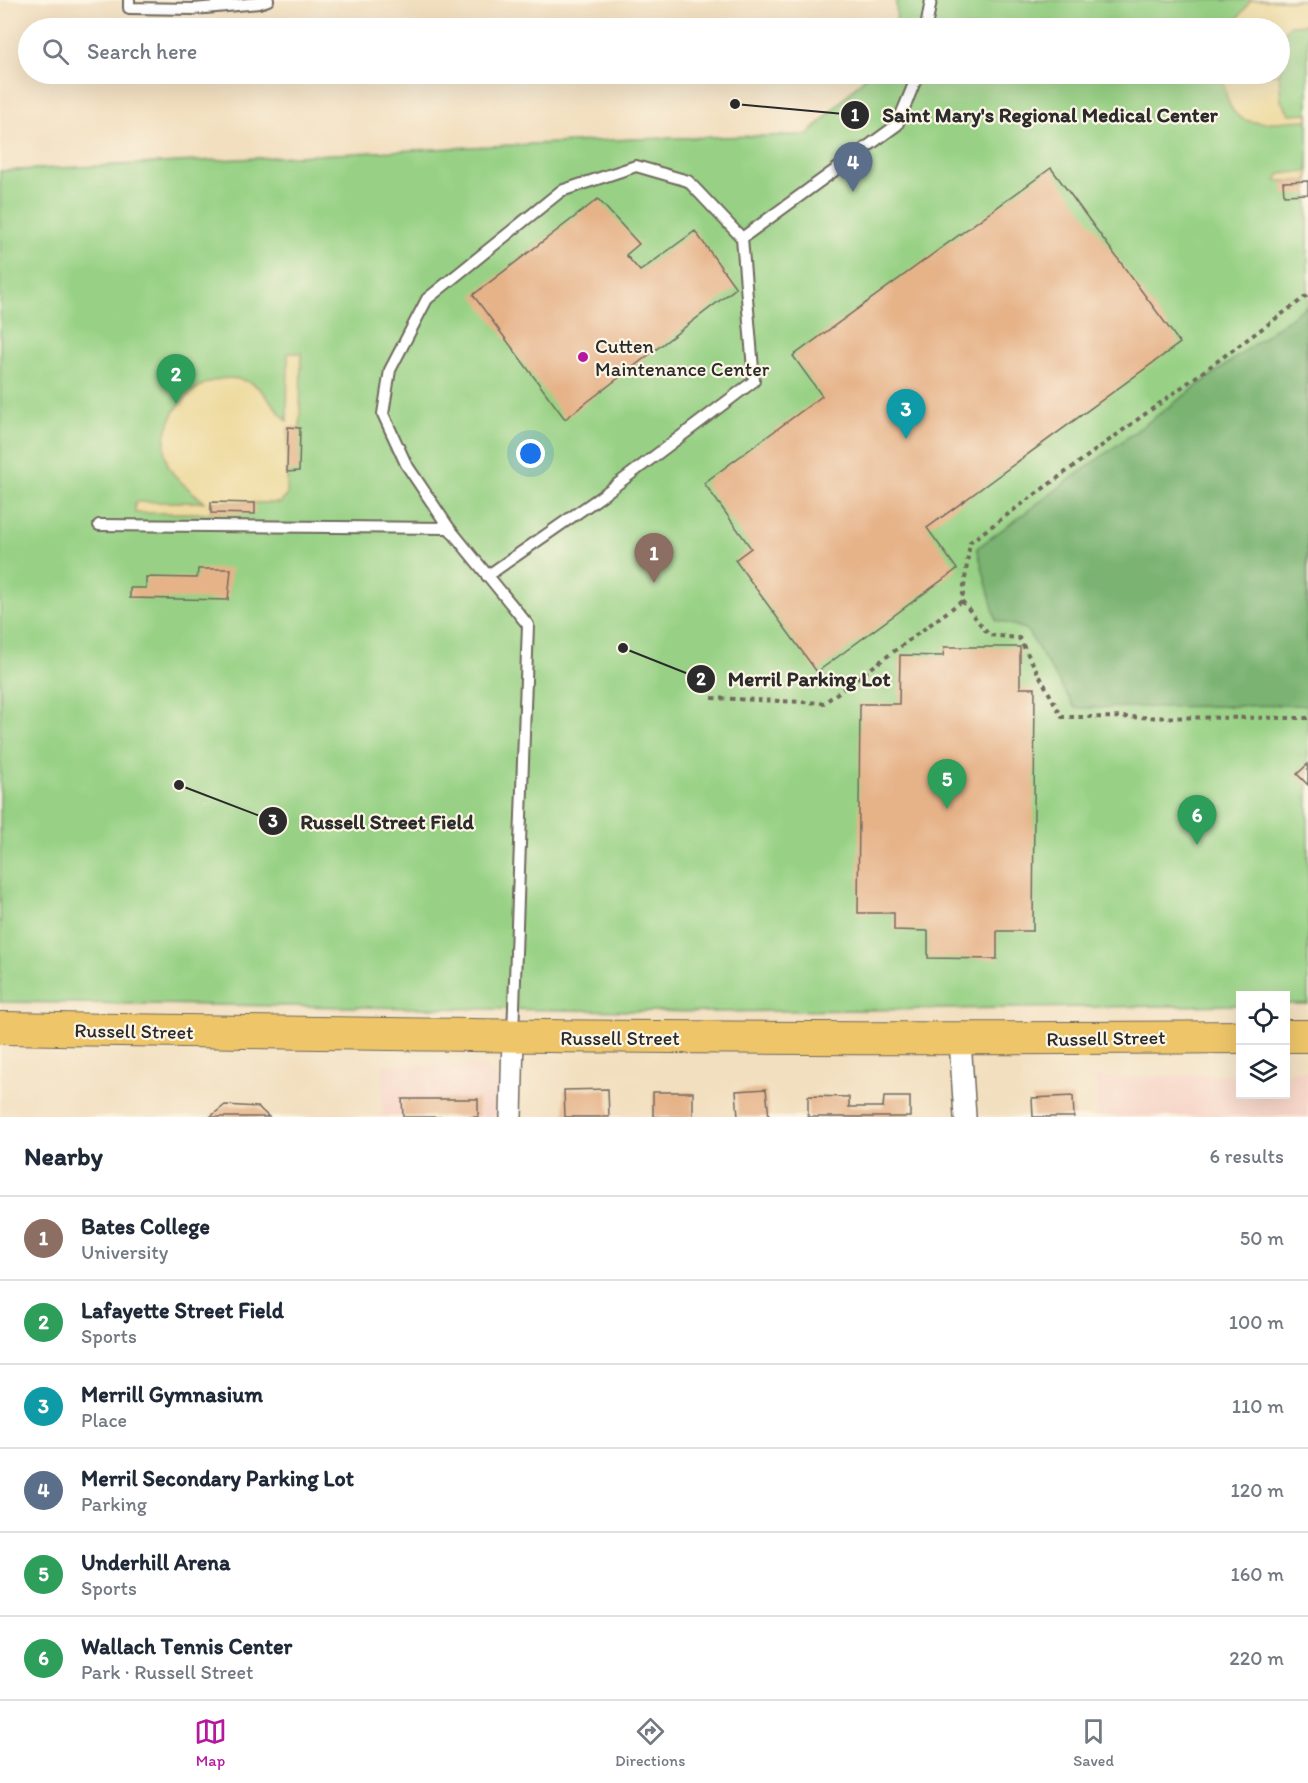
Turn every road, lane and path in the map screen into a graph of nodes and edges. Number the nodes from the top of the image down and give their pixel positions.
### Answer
1 (129, 0) edge
2 (268, 0) edge
3 (931, 0) edge
4 (928, 18) edge
5 (914, 84) edge
6 (742, 238) junction
7 (1308, 295) edge
8 (99, 525) dead end
9 (449, 528) junction
10 (488, 576) junction
11 (962, 601) junction
12 (712, 698) dead end
13 (1308, 718) edge
14 (0, 1028) edge
15 (0, 1033) edge
16 (1290, 1036) edge
17 (1308, 1036) edge
18 (513, 1037) junction
19 (1236, 1037) edge
20 (960, 1040) junction
21 (511, 1117) edge
22 (965, 1117) edge

1 - 2 lane
3 - 4 lane
5 - 6 lane
6 - 9 lane
6 - 10 lane
7 - 11 path
8 - 9 lane
9 - 10 lane
10 - 18 lane
11 - 12 path
11 - 13 path
14 - 15 lane
14 - 18 main road, Russell Street
16 - 17 main road
18 - 20 main road, Russell Street
18 - 21 street
19 - 20 main road, Russell Street
20 - 22 street

